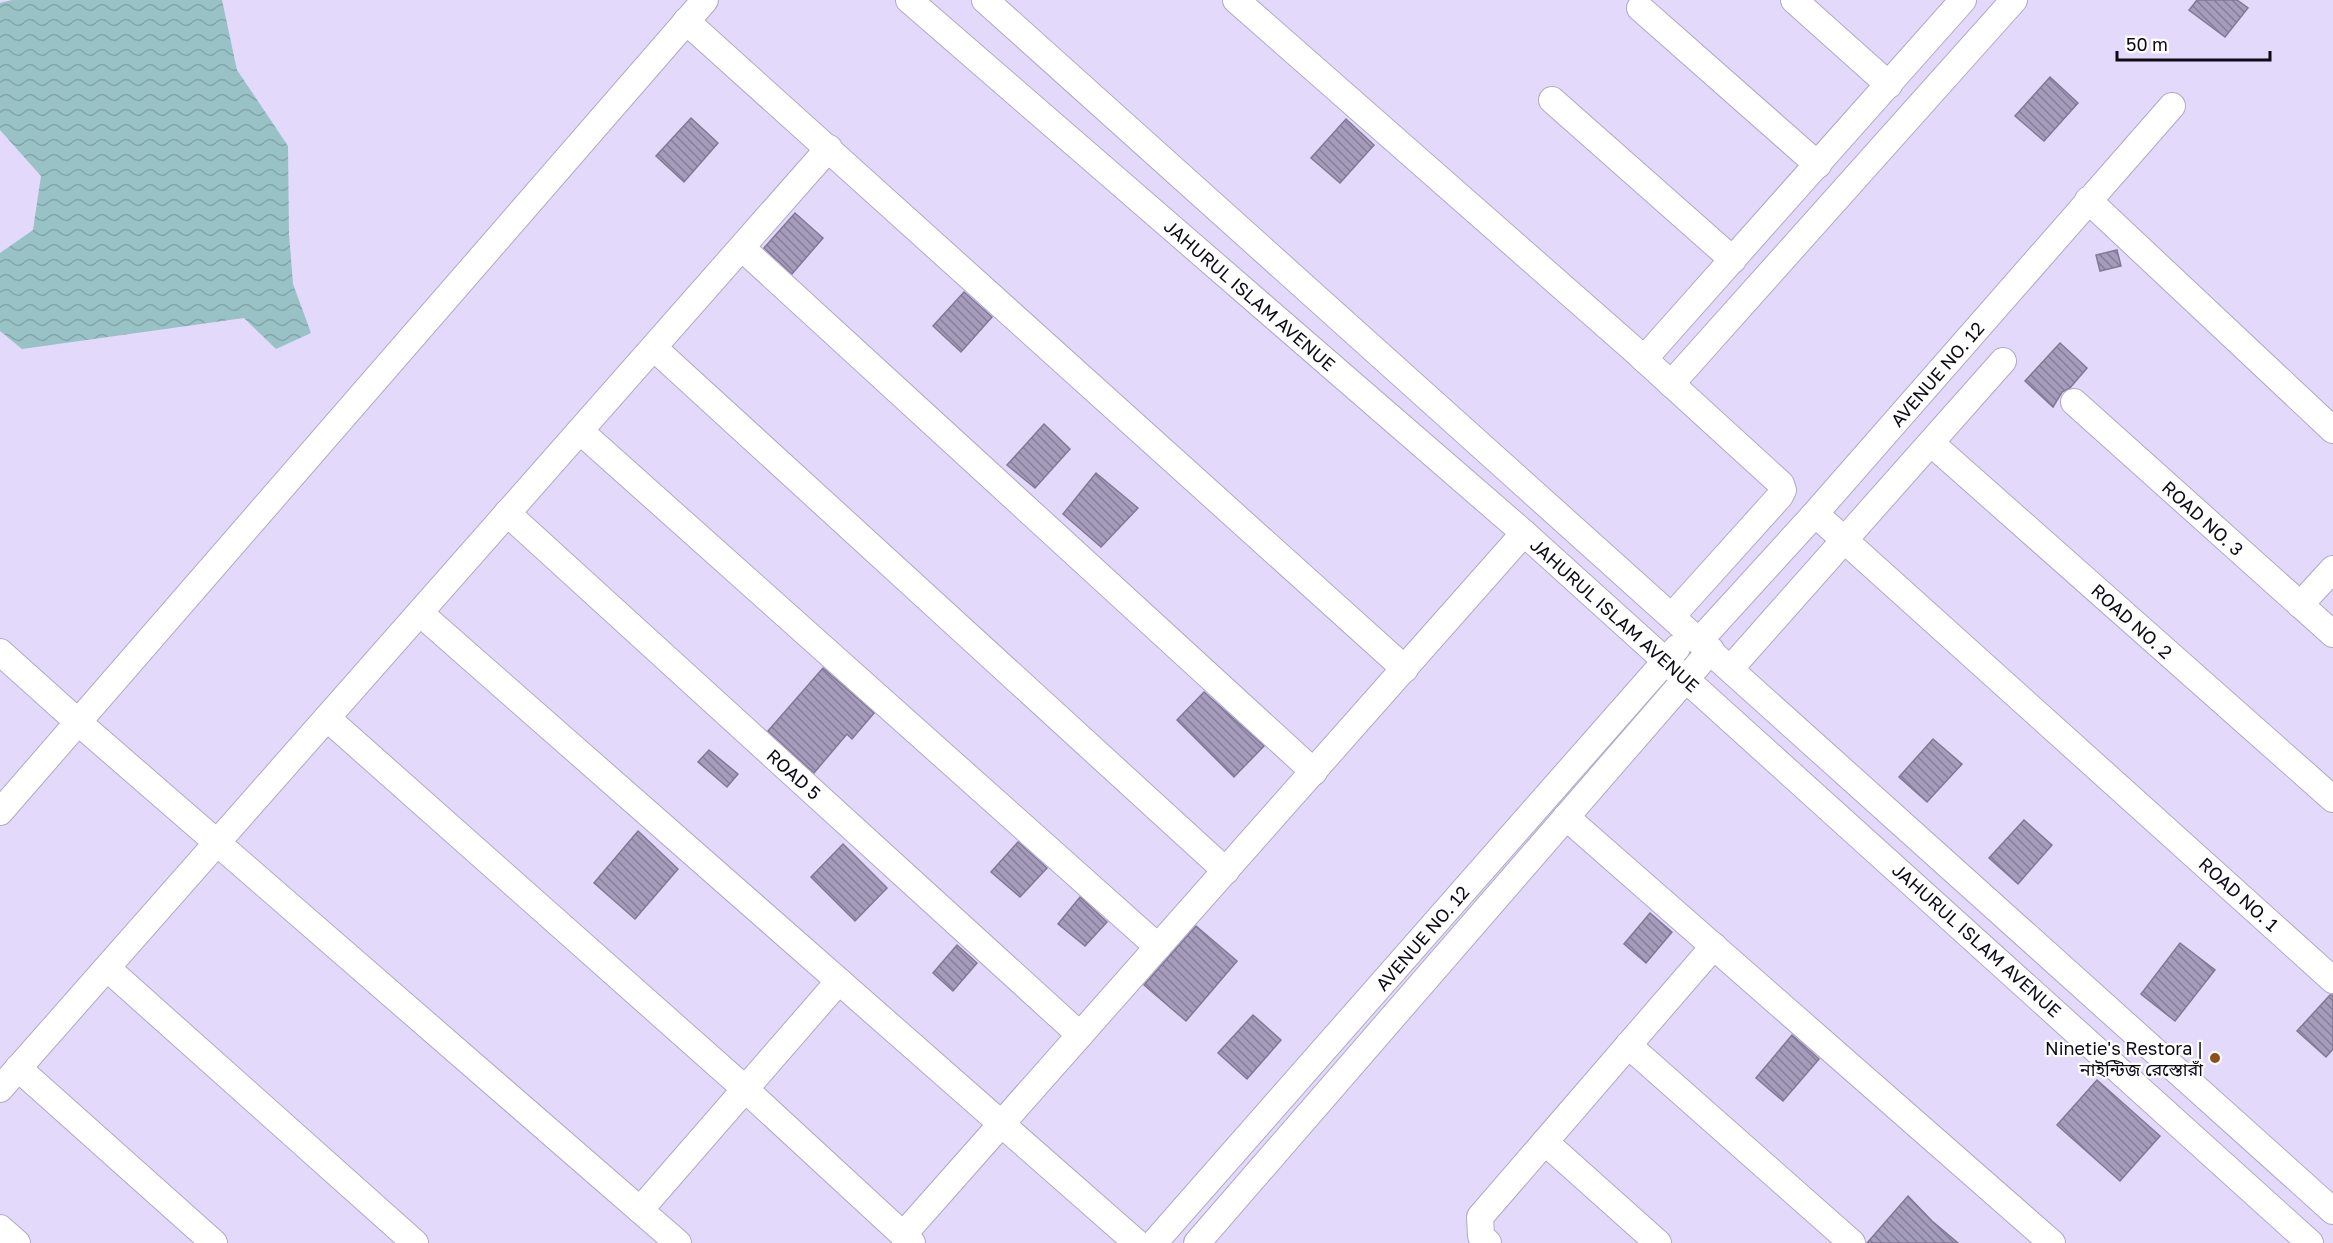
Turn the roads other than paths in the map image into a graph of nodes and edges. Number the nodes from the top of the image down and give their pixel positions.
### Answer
1 (705, 0) edge
2 (909, 0) edge
3 (985, 0) edge
4 (1236, 0) edge
5 (1794, 0) edge
6 (2014, 0) edge
7 (1960, 1) edge
8 (1640, 8) dead end
9 (686, 21) junction
10 (1889, 85) junction
11 (1552, 100) dead end
12 (2172, 106) dead end
13 (829, 148) junction
14 (1818, 165) junction
15 (2088, 200) junction
16 (742, 248) junction
17 (1733, 260) junction
18 (654, 348) junction
19 (1644, 359) junction
20 (2003, 361) dead end
21 (1671, 384) junction
22 (2074, 402) dead end
23 (2333, 429) edge
24 (580, 431) junction
25 (1931, 443) junction
26 (507, 513) junction
27 (1813, 516) junction
28 (1524, 533) junction
29 (1846, 540) junction
30 (2333, 569) edge
31 (2300, 605) junction
32 (420, 613) junction
33 (2333, 634) edge
34 (1693, 635) junction
35 (0, 652) edge
36 (1666, 661) junction
37 (1731, 668) junction
38 (1405, 669) junction
39 (1686, 678) junction
40 (327, 718) junction
41 (78, 722) junction
42 (1314, 772) junction
43 (2333, 799) edge
44 (0, 812) edge
45 (1566, 817) junction
46 (217, 843) junction
47 (1226, 871) junction
48 (1714, 946) junction
49 (1158, 948) junction
50 (107, 968) junction
51 (2333, 980) edge
52 (839, 981) junction
53 (1080, 1035) junction
54 (1628, 1045) junction
55 (18, 1068) junction
56 (744, 1088) junction
57 (0, 1089) edge
58 (1001, 1123) junction
59 (1545, 1142) junction
60 (640, 1210) junction
61 (2333, 1210) edge
62 (0, 1228) edge
63 (907, 1239) edge
64 (17, 1243) edge
65 (214, 1243) edge
66 (416, 1243) edge
67 (678, 1243) edge
68 (1137, 1243) edge
69 (1154, 1243) edge
70 (1197, 1243) edge
71 (1488, 1243) edge
72 (1658, 1243) edge
73 (1852, 1243) edge
74 (2052, 1243) edge
75 (2310, 1243) edge

1 - 9 street
2 - 28 street, JAHURUL ISLAM AVENUE
3 - 34 street, JAHURUL ISLAM AVENUE
4 - 19 street
5 - 10 street
6 - 21 street
7 - 10 street
8 - 14 street
9 - 13 street
9 - 41 street
10 - 14 street
11 - 17 street
12 - 15 street, AVENUE NO. 12
13 - 16 street
13 - 38 street
14 - 17 street
15 - 23 street
15 - 27 street, AVENUE NO. 12
16 - 18 street
16 - 42 street
17 - 19 street
18 - 24 street
18 - 47 street
19 - 21 street
20 - 25 street
21 - 34 street
22 - 31 street, ROAD NO. 3
24 - 26 street
24 - 49 street
25 - 29 street
25 - 43 street, ROAD NO. 2
26 - 32 street
26 - 53 street, ROAD 5
27 - 29 street, ROAD NO. 1
27 - 34 street, AVENUE NO. 12
28 - 36 street, JAHURUL ISLAM AVENUE
28 - 38 street
29 - 37 street
29 - 51 street, ROAD NO. 1
30 - 31 street
31 - 33 street, ROAD NO. 3
32 - 40 street
32 - 52 street
34 - 36 street, AVENUE NO. 12
34 - 37 street, JAHURUL ISLAM AVENUE
34 - 39 street, AVENUE NO. 12
35 - 41 street
36 - 39 street, JAHURUL ISLAM AVENUE
36 - 69 street, AVENUE NO. 12
37 - 61 street, JAHURUL ISLAM AVENUE
38 - 42 street
39 - 45 street, AVENUE NO. 12
39 - 75 street, JAHURUL ISLAM AVENUE
40 - 46 street
40 - 56 street
41 - 44 street
41 - 46 street
42 - 47 street
45 - 48 street
45 - 70 street, AVENUE NO. 12
46 - 50 street
46 - 60 street
47 - 49 street
48 - 54 street
48 - 74 street
49 - 53 street
50 - 55 street
50 - 66 street
52 - 56 street
52 - 58 street
53 - 58 street
54 - 59 street
54 - 73 street
55 - 57 street
55 - 65 street
56 - 60 street
56 - 63 street
58 - 63 street
58 - 68 street
59 - 71 street
59 - 72 street
60 - 67 street
62 - 64 street

